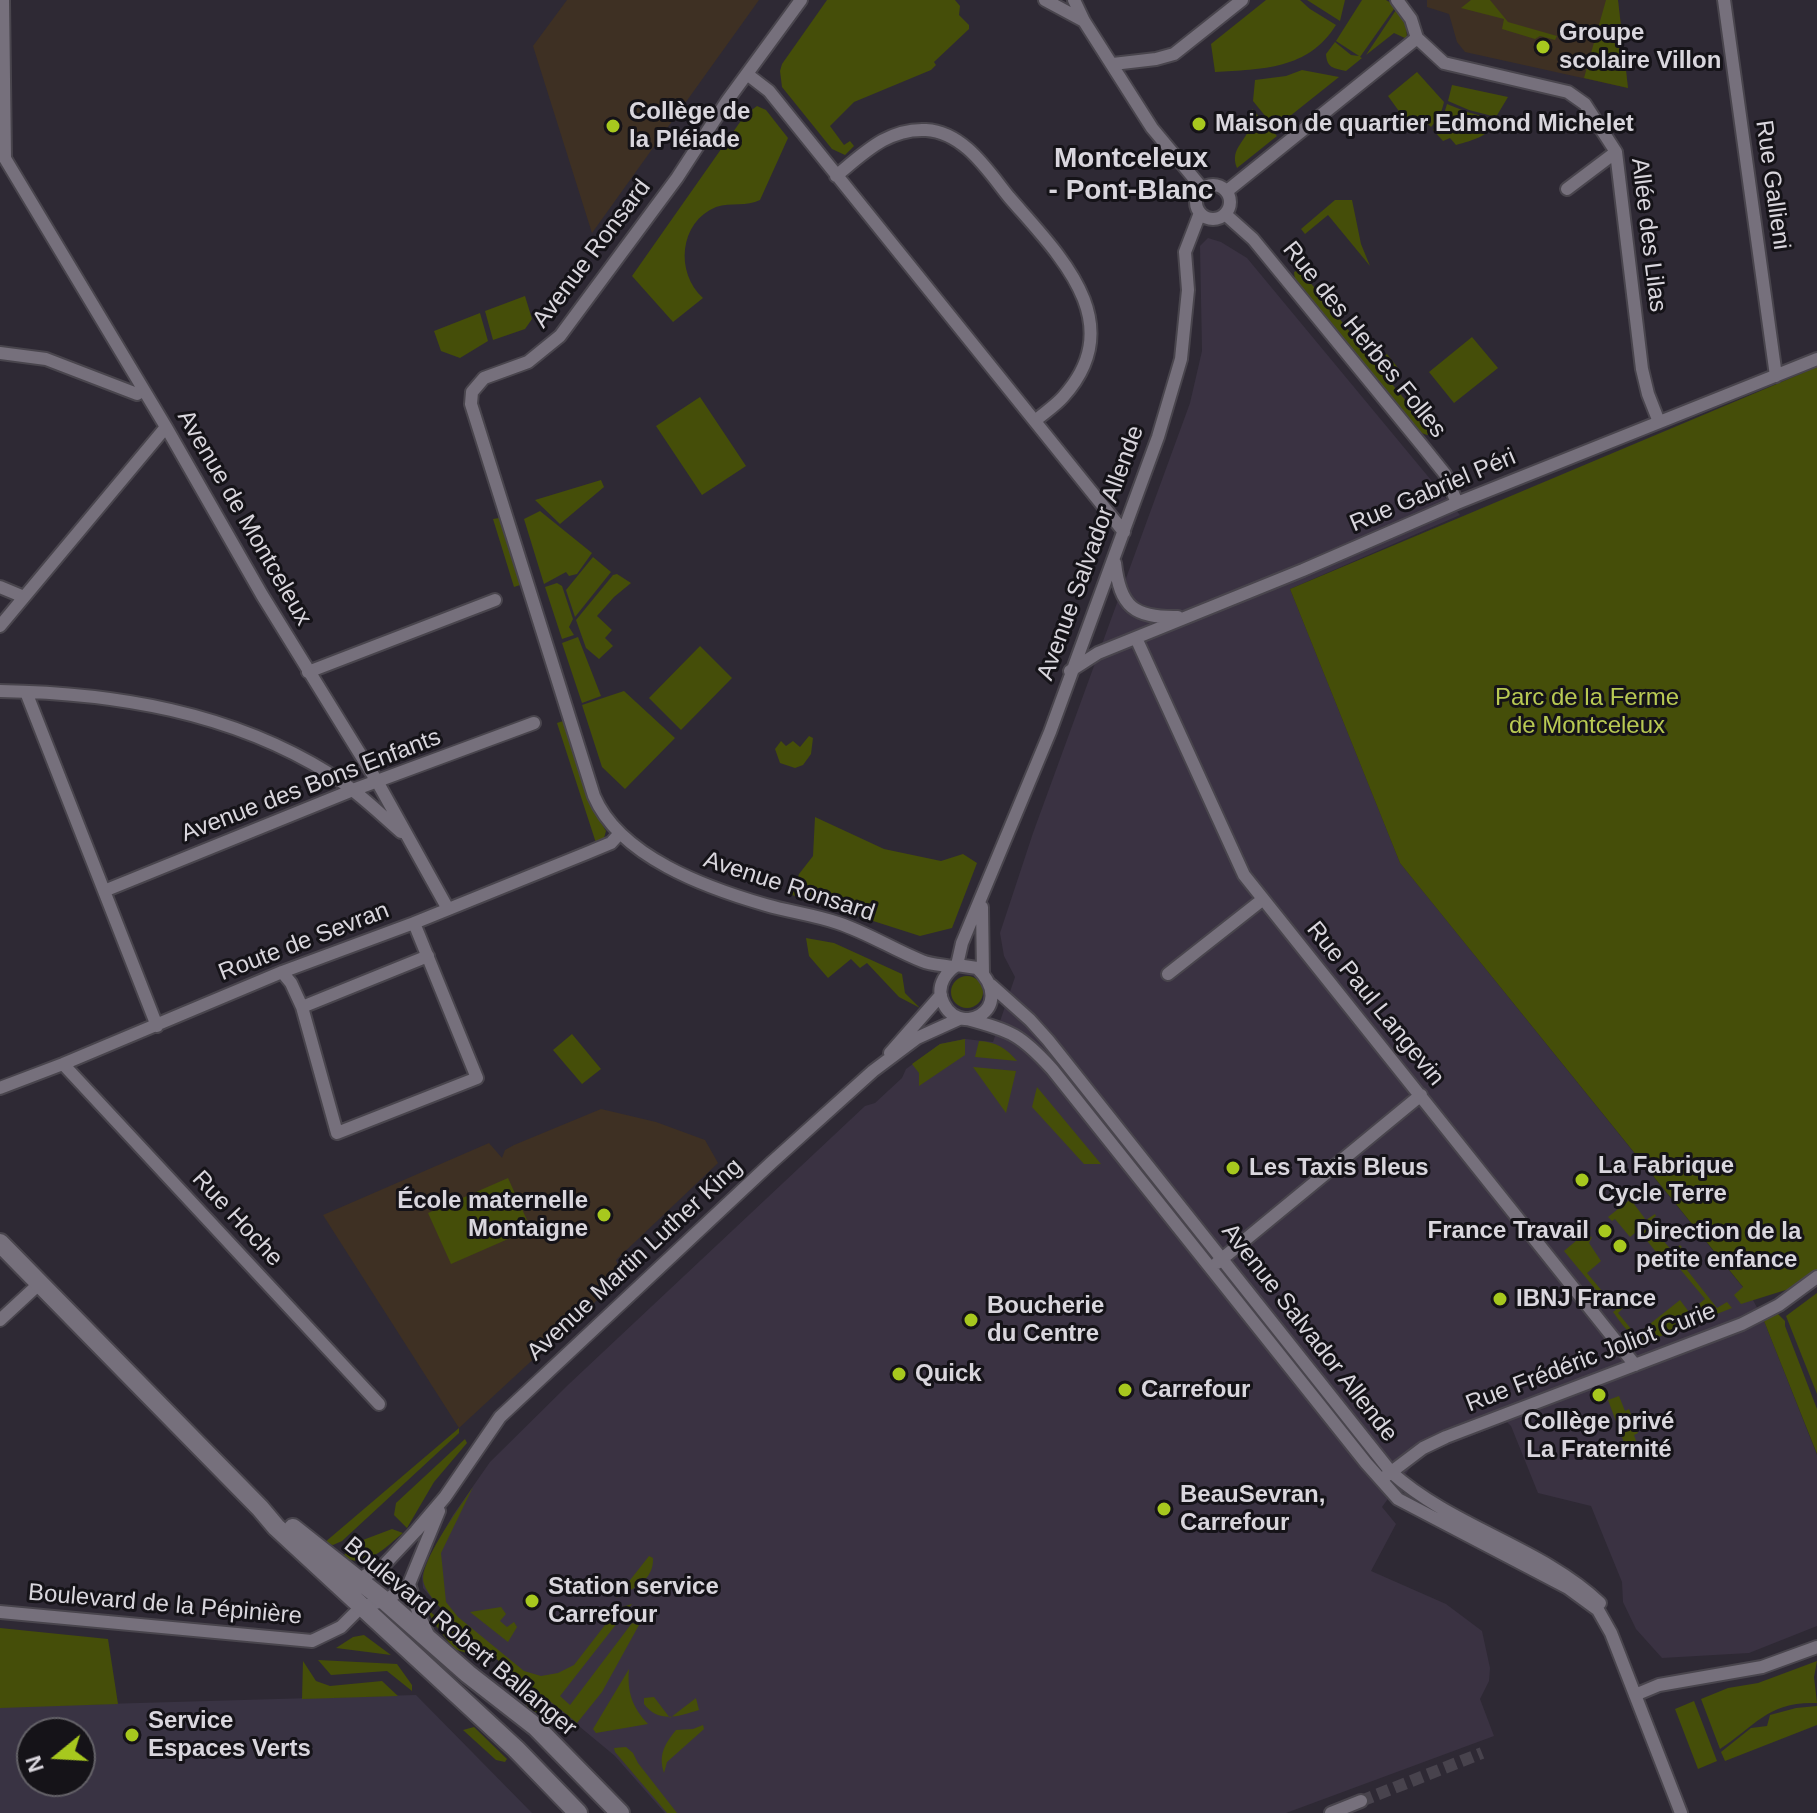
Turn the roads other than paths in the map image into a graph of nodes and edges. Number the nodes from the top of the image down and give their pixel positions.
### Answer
1 (3, 0) edge
2 (801, 0) edge
3 (1045, 0) edge
4 (1074, 0) edge
5 (1242, 0) edge
6 (1397, 0) edge
7 (1724, 0) edge
8 (1084, 21) junction
9 (1417, 38) junction
10 (1113, 64) junction
11 (747, 74) junction
12 (1, 111) edge
13 (1616, 152) junction
14 (3, 160) edge
15 (836, 176) junction
16 (1202, 188) junction
17 (1567, 189) dead end
18 (1227, 191) junction
19 (1200, 213) junction
20 (1225, 214) junction
21 (0, 353) edge
22 (1817, 359) edge
23 (1776, 376) junction
24 (143, 390) junction
25 (1035, 421) junction
26 (1659, 422) junction
27 (166, 427) junction
28 (1457, 503) junction
29 (1124, 532) junction
30 (1115, 559) junction
31 (0, 587) edge
32 (24, 597) junction
33 (495, 600) dead end
34 (1185, 617) junction
35 (0, 626) edge
36 (1136, 638) junction
37 (1070, 671) junction
38 (308, 672) junction
39 (0, 691) edge
40 (26, 692) junction
41 (534, 723) dead end
42 (378, 783) junction
43 (353, 790) junction
44 (620, 833) junction
45 (408, 838) junction
46 (104, 891) junction
47 (982, 900) junction
48 (1262, 900) junction
49 (448, 909) junction
50 (414, 923) junction
51 (908, 955) junction
52 (428, 956) junction
53 (955, 966) junction
54 (282, 972) junction
55 (983, 974) junction
56 (1168, 974) dead end
57 (991, 985) junction
58 (940, 992) junction
59 (302, 1007) junction
60 (963, 1019) junction
61 (157, 1026) junction
62 (63, 1064) junction
63 (873, 1071) junction
64 (0, 1088) edge
65 (1421, 1095) junction
66 (0, 1243) edge
67 (1222, 1258) junction
68 (1210, 1268) junction
69 (1817, 1277) edge
70 (40, 1283) junction
71 (0, 1320) edge
72 (1635, 1365) junction
73 (379, 1404) dead end
74 (1386, 1476) junction
75 (445, 1497) junction
76 (260, 1508) junction
77 (358, 1580) junction
78 (409, 1584) junction
79 (385, 1601) junction
80 (362, 1606) junction
81 (0, 1612) edge
82 (433, 1643) junction
83 (1817, 1647) edge
84 (1635, 1695) junction
85 (1361, 1801) tunnel mouth
86 (578, 1813) edge
87 (620, 1813) edge
88 (1331, 1813) edge
89 (1681, 1813) edge

1 - 12 street
2 - 11 street
3 - 8 street
4 - 8 street
5 - 10 street
6 - 9 street
7 - 23 street, Rue Gallieni
8 - 10 street
9 - 13 street, Allée des Lilas
9 - 18 street
10 - 16 street
11 - 15 street
11 - 44 street, Avenue Ronsard
12 - 14 street
13 - 17 street
13 - 26 street, Allée des Lilas
14 - 24 street, Avenue de Montceleux
15 - 25 street
15 - 25 street
16 - 18 street
16 - 19 street
18 - 20 street
19 - 20 street
19 - 29 street, Avenue Salvador Allende
20 - 28 street, Rue des Herbes Folles
21 - 24 street
22 - 23 street, Rue Gabriel Péri
23 - 26 street, Rue Gabriel Péri
24 - 27 street, Avenue de Montceleux
25 - 29 street
26 - 28 street, Rue Gabriel Péri
27 - 32 street
27 - 38 street, Avenue de Montceleux
28 - 34 street, Rue Gabriel Péri
29 - 30 street, Avenue Salvador Allende
30 - 34 street
30 - 37 street, Avenue Salvador Allende
31 - 32 street
32 - 35 street
33 - 38 street
34 - 36 street, Rue Gabriel Péri
36 - 37 street, Rue Gabriel Péri
36 - 48 street, Rue Paul Langevin
37 - 47 street, Avenue Salvador Allende
38 - 42 street, Avenue de Montceleux
39 - 40 street
40 - 43 street
40 - 46 street
41 - 42 street, Avenue des Bons Enfants
42 - 43 street, Avenue des Bons Enfants
42 - 45 street, Avenue de Montceleux
43 - 45 street
43 - 46 street, Avenue des Bons Enfants
44 - 49 street, Route de Sevran
44 - 51 street, Avenue Ronsard
45 - 49 street, Avenue de Montceleux
46 - 61 street
47 - 53 street, Avenue Salvador Allende
47 - 55 street, Avenue Salvador Allende
48 - 56 street
48 - 65 street, Rue Paul Langevin
49 - 50 street, Route de Sevran
50 - 52 street
50 - 54 street, Route de Sevran
51 - 53 street, Avenue Ronsard
51 - 58 street, Avenue Ronsard
52 - 59 street
52 - 59 street
53 - 55 street
53 - 58 street
54 - 59 street
54 - 61 street, Route de Sevran
55 - 57 street
57 - 60 street
57 - 67 street, Avenue Salvador Allende
58 - 60 street
58 - 63 street, Avenue Martin Luther King
60 - 63 street, Avenue Martin Luther King
60 - 68 street, Avenue Salvador Allende
61 - 62 street, Route de Sevran
62 - 64 street, Route de Sevran
62 - 73 street, Rue Hoche
63 - 75 street, Avenue Martin Luther King
65 - 67 street
65 - 72 street, Rue Paul Langevin
66 - 70 main road, Boulevard Robert Ballanger
67 - 68 street
67 - 74 street, Avenue Salvador Allende
68 - 74 street, Avenue Salvador Allende
69 - 72 street, Rue Frédéric Joliot Curie
70 - 71 street
70 - 76 main road, Boulevard Robert Ballanger
72 - 74 street, Rue Frédéric Joliot Curie
74 - 84 street, Avenue Salvador Allende
75 - 77 street, Avenue Martin Luther King
75 - 78 street, Avenue Martin Luther King
76 - 77 main road, Boulevard Robert Ballanger
76 - 80 main road, Boulevard Robert Ballanger
77 - 79 main road, Boulevard Robert Ballanger
77 - 80 street
78 - 79 street
78 - 82 street
79 - 80 street
79 - 82 main road, Boulevard Robert Ballanger
80 - 81 street, Boulevard de la Pépinière
80 - 86 main road, Boulevard Robert Ballanger
82 - 87 main road, Boulevard Robert Ballanger
83 - 84 street
84 - 89 street, Avenue Salvador Allende
85 - 88 street

